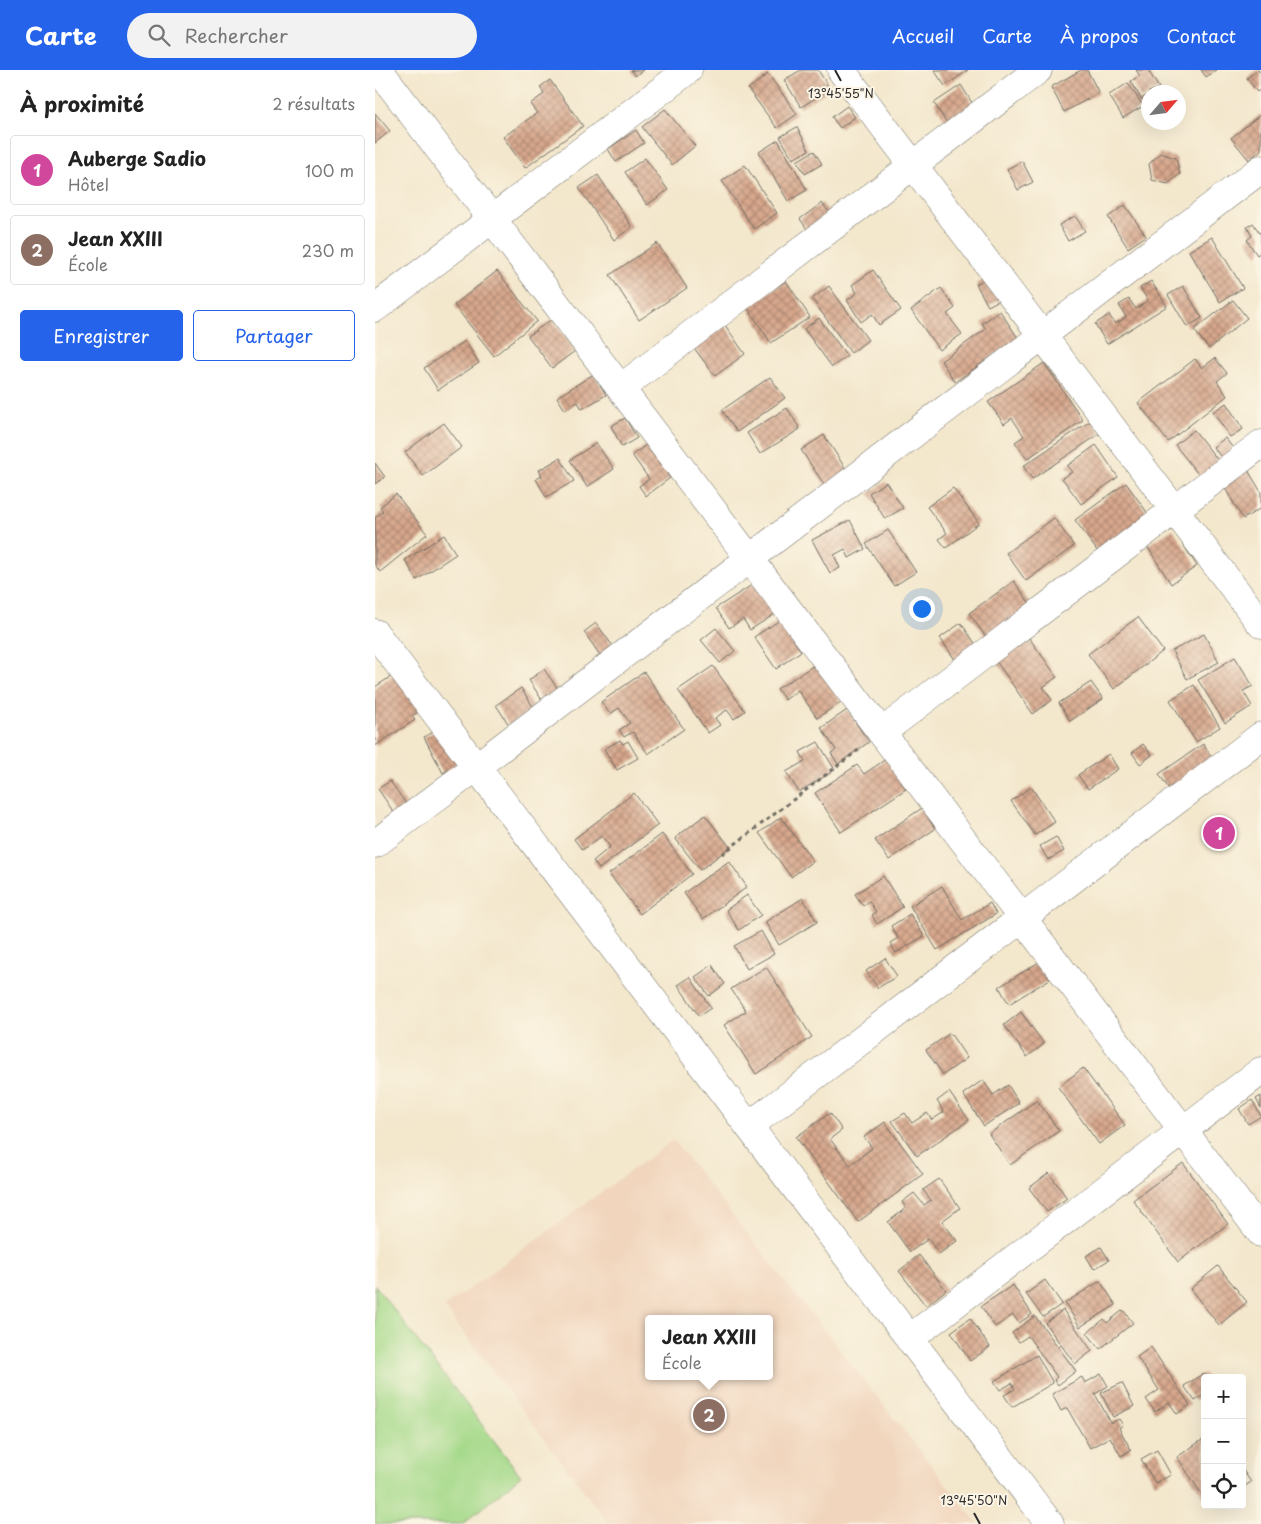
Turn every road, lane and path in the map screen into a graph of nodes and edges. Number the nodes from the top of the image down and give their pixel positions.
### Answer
1 (379, 70) edge
2 (688, 70) edge
3 (841, 70) edge
4 (1038, 70) edge
5 (913, 165) junction
6 (1261, 170) edge
7 (492, 219) junction
8 (375, 308) edge
9 (1043, 336) junction
10 (621, 388) junction
11 (1261, 444) edge
12 (1175, 510) junction
13 (750, 558) junction
14 (1261, 624) edge
15 (378, 643) edge
16 (882, 732) junction
17 (1261, 736) edge
18 (476, 767) junction
19 (375, 844) edge
20 (722, 854) dead end
21 (1023, 918) junction
22 (1261, 1071) edge
23 (749, 1126) junction
24 (1183, 1130) junction
25 (1261, 1233) edge
26 (909, 1339) junction
27 (1050, 1524) edge

1 - 7 street
2 - 7 street
3 - 5 street
4 - 5 street
5 - 9 street
5 - 10 street
6 - 9 street
7 - 8 street
7 - 10 street
9 - 12 street
9 - 13 street
10 - 13 street
11 - 12 street
12 - 14 street
12 - 16 street
13 - 16 street
13 - 18 street
15 - 18 street
16 - 20 path
16 - 21 street
17 - 21 street
18 - 19 street
18 - 23 street
21 - 23 street
21 - 24 street
22 - 24 street
23 - 26 street
24 - 25 street
24 - 26 street
26 - 27 street

